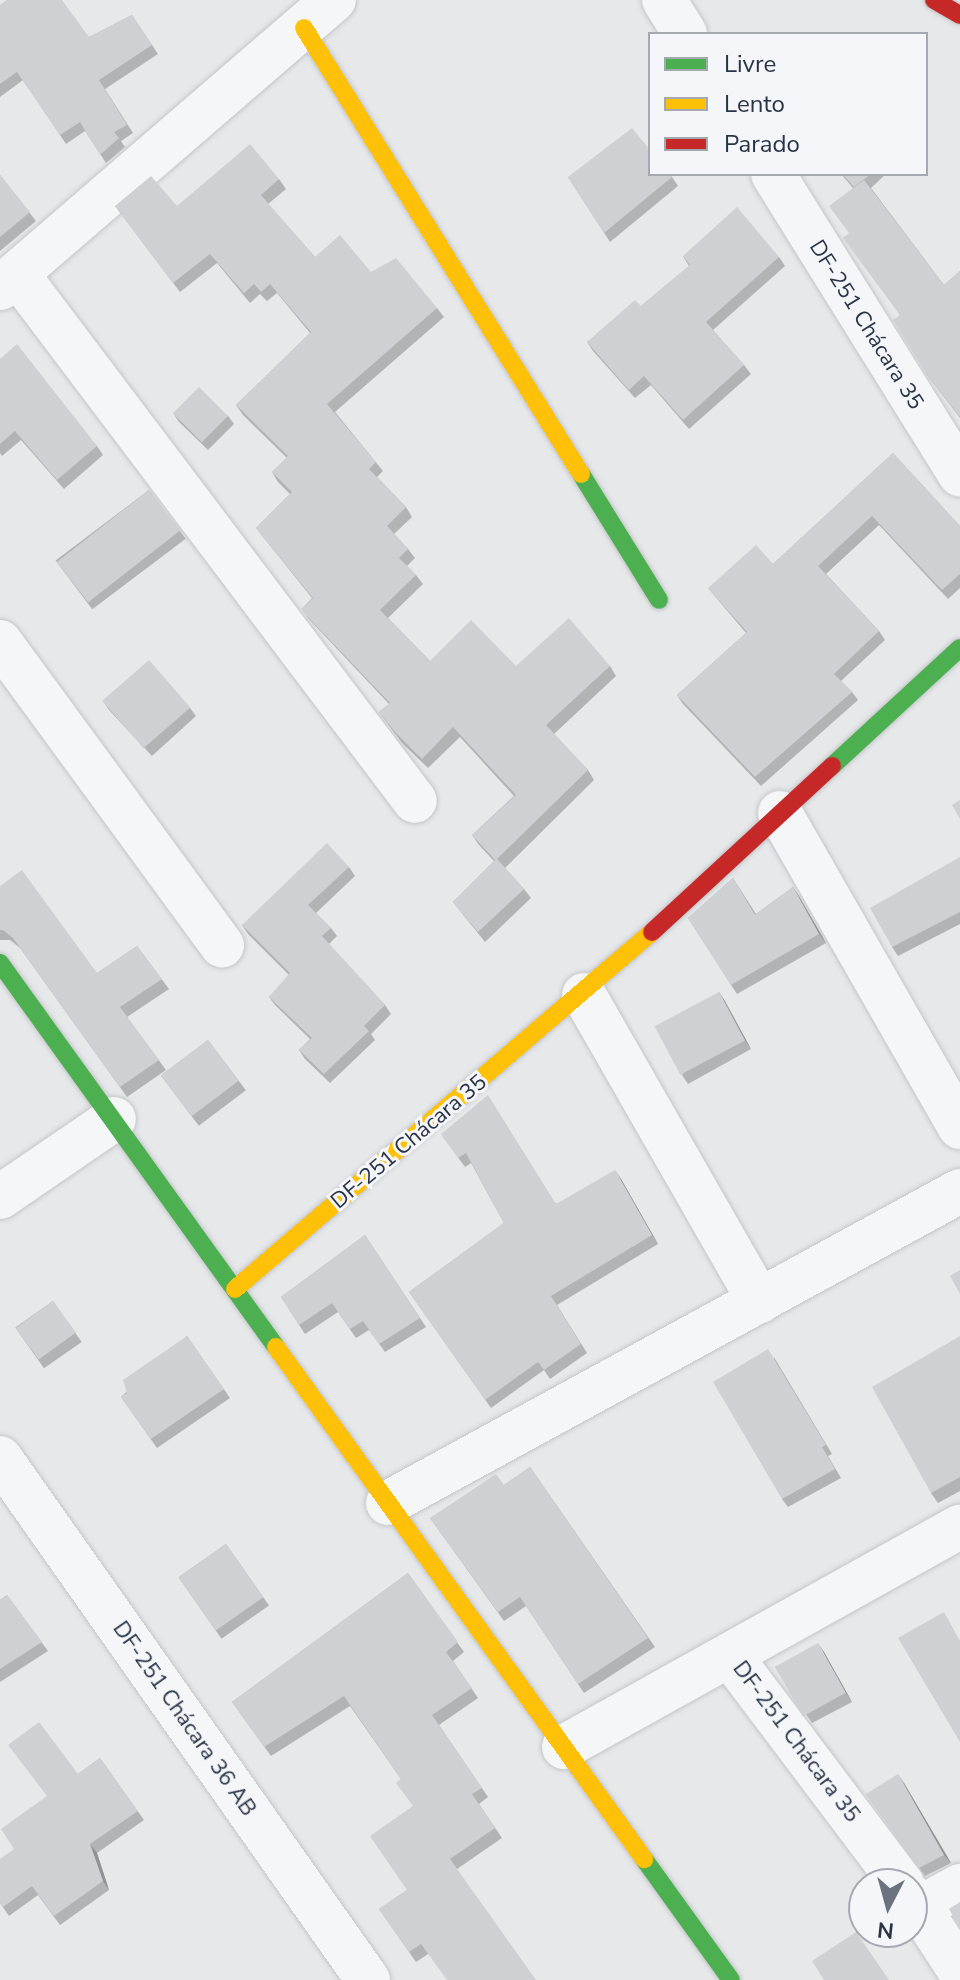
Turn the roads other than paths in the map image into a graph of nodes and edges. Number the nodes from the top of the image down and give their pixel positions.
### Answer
1 (664, 0) edge
2 (934, 0) edge
3 (319, 14) edge
4 (960, 15) edge
5 (684, 32) edge
6 (774, 176) edge
7 (9, 281) edge
8 (960, 475) edge
9 (659, 600) dead end
10 (0, 642) edge
11 (960, 648) edge
12 (415, 801) dead end
13 (780, 813) junction
14 (222, 945) dead end
15 (0, 963) edge
16 (584, 995) junction
17 (114, 1119) junction
18 (960, 1127) edge
19 (960, 1191) edge
20 (0, 1197) edge
21 (235, 1289) junction
22 (759, 1301) junction
23 (0, 1458) edge
24 (388, 1503) junction
25 (960, 1527) edge
26 (731, 1657) junction
27 (564, 1747) junction
28 (889, 1868) edge
29 (960, 1886) edge
30 (928, 1893) edge
31 (928, 1923) edge
32 (960, 1971) edge
33 (368, 1980) edge
34 (731, 1980) edge

1 - 5 street
2 - 4 street
3 - 7 street
3 - 9 street
6 - 8 street, DF-251 Chácara 35
7 - 12 street
10 - 14 street
11 - 13 street, DF-251 Chácara 35
13 - 16 street, DF-251 Chácara 35
13 - 18 street
15 - 17 street
16 - 21 street, DF-251 Chácara 35
16 - 22 street
17 - 20 street
17 - 21 street
19 - 22 street
21 - 24 street
22 - 24 street
23 - 33 street, DF-251 Chácara 36 AB
24 - 27 street
25 - 26 street, DF-251 Chácara 35
26 - 27 street
26 - 28 street, DF-251 Chácara 35
27 - 34 street
29 - 30 street
31 - 32 street, DF-251 Chácara 35

